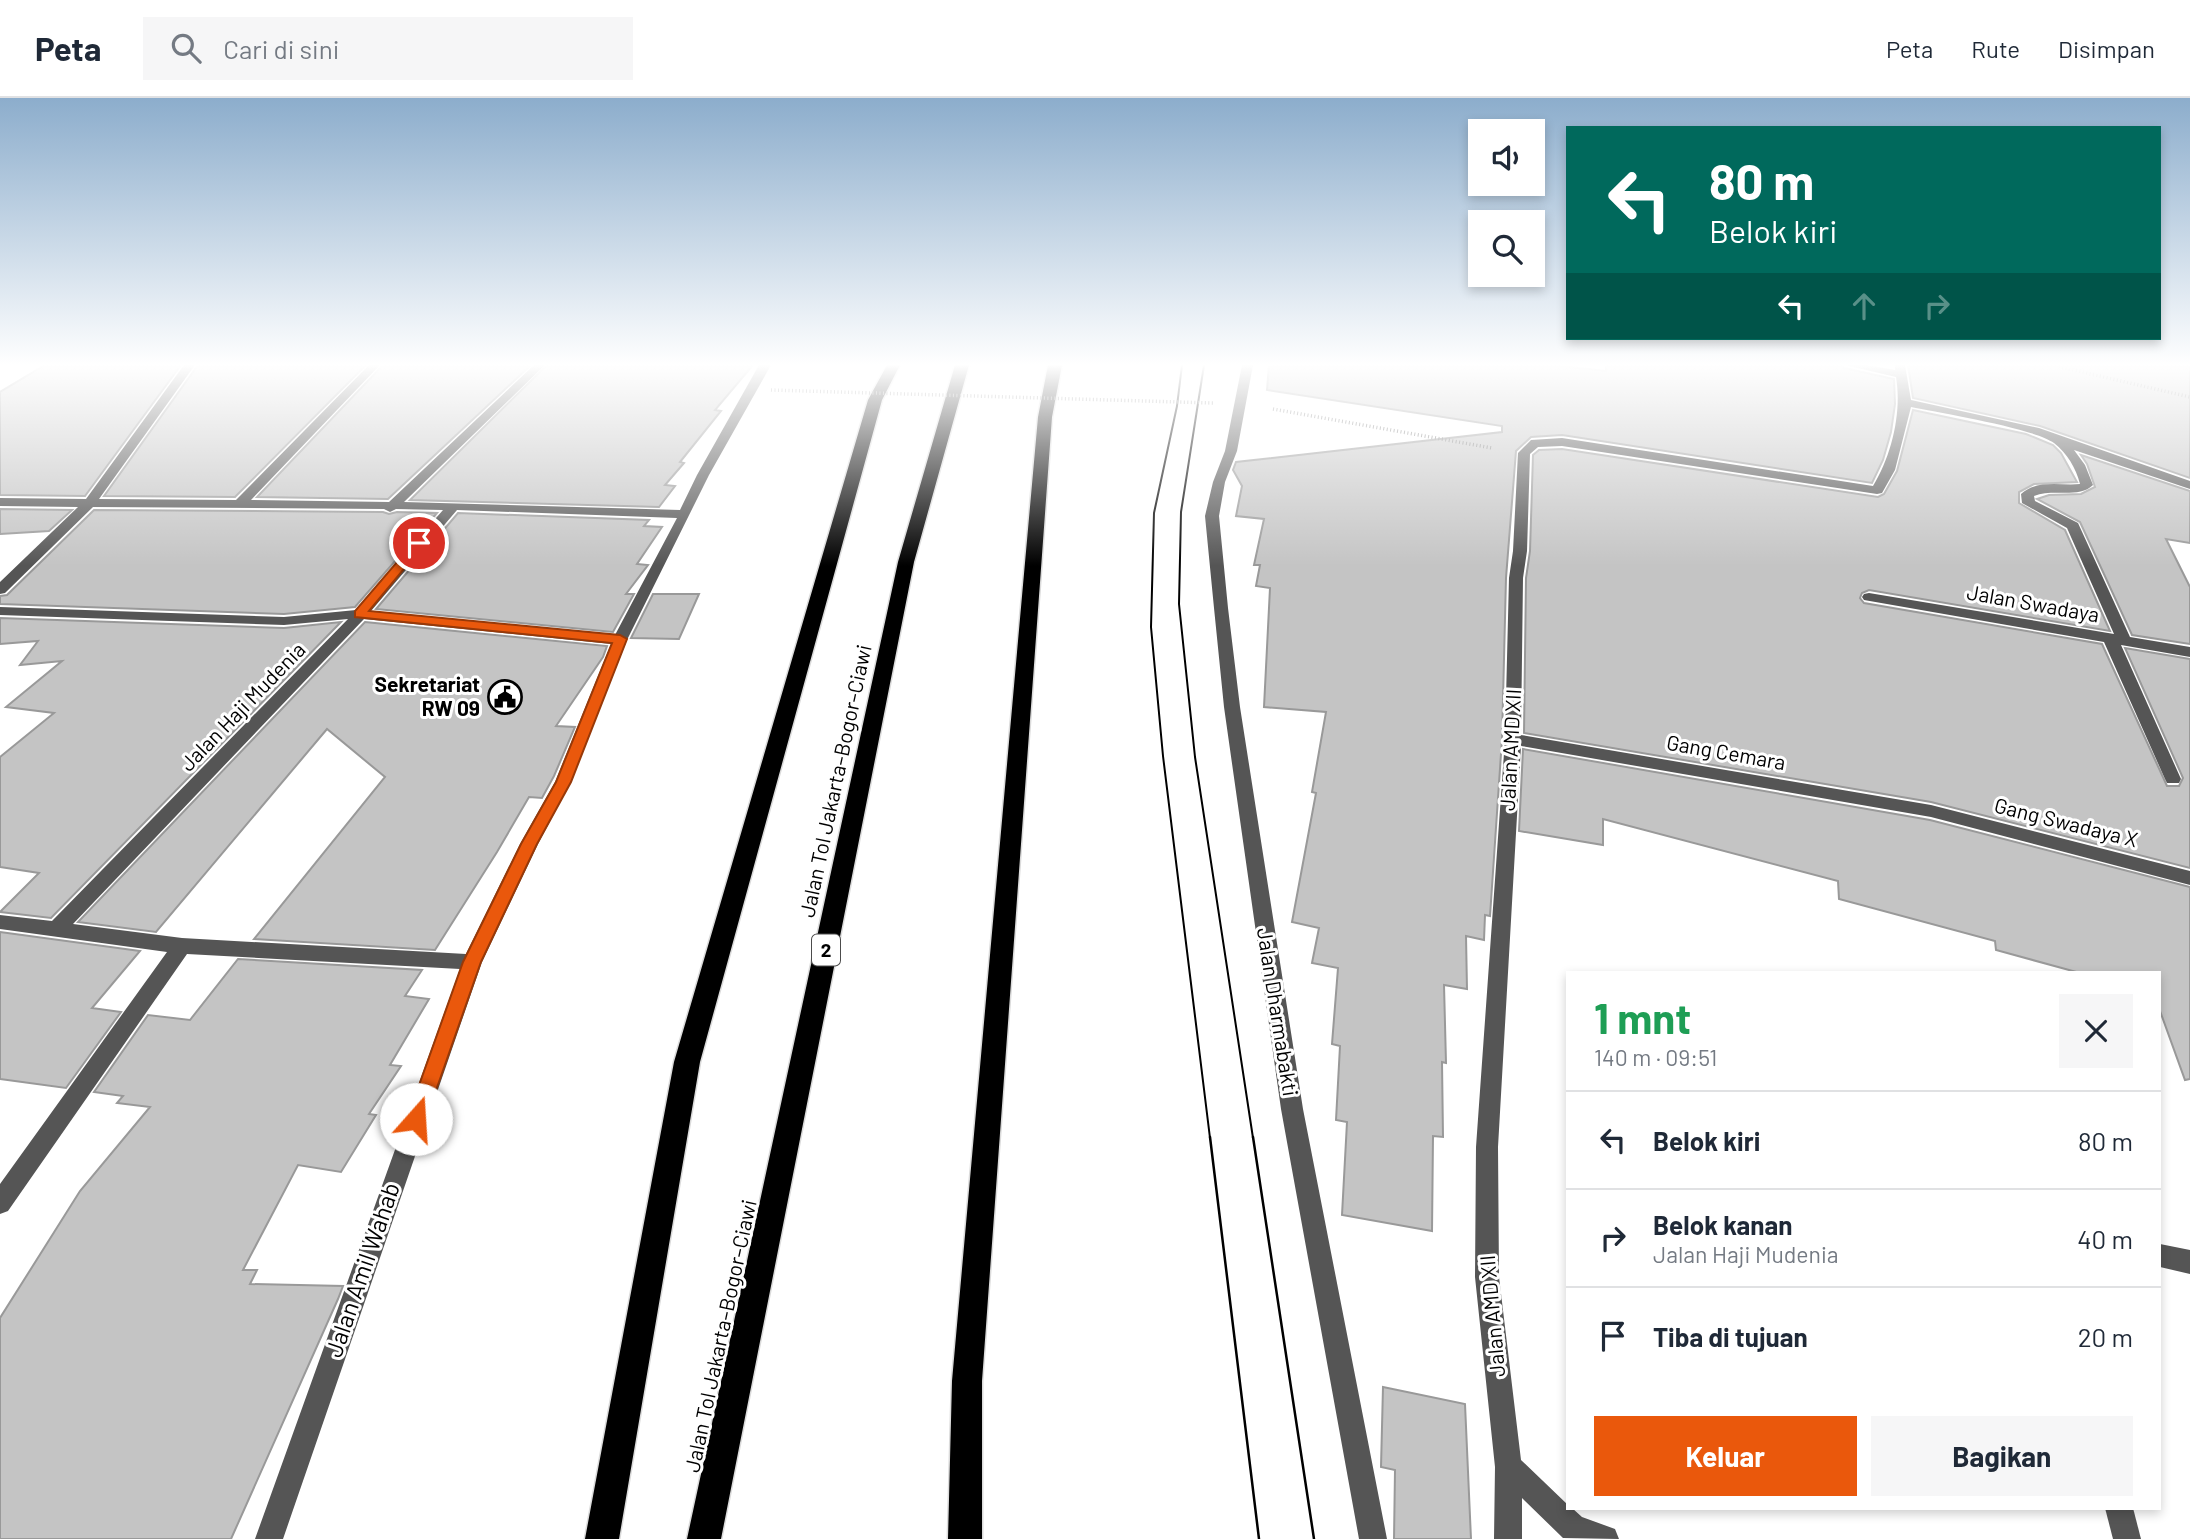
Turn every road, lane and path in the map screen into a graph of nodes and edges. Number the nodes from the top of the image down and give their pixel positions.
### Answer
1 (141, 432) edge
2 (310, 432) edge
3 (469, 432) edge
4 (727, 432) edge
5 (866, 432) edge
6 (943, 432) edge
7 (1044, 432) edge
8 (1235, 432) edge
9 (1406, 432) edge
10 (1898, 432) edge
11 (2039, 432) edge
12 (2055, 438) junction
13 (1524, 453) junction
14 (2190, 485) edge
15 (91, 501) junction
16 (0, 502) edge
17 (240, 504) junction
18 (453, 507) junction
19 (390, 508) junction
20 (685, 514) junction
21 (0, 590) edge
22 (1869, 597) dead end
23 (0, 611) edge
24 (359, 614) junction
25 (620, 639) junction
26 (2117, 639) junction
27 (2190, 652) edge
28 (1513, 739) junction
29 (2173, 779) dead end
30 (1931, 811) joint
31 (2190, 878) edge
32 (0, 922) edge
33 (56, 930) junction
34 (182, 946) junction
35 (472, 962) junction
36 (0, 1203) edge
37 (2161, 1256) edge
38 (2190, 1262) edge
39 (1508, 1467) junction
40 (2120, 1510) edge
41 (269, 1539) edge
42 (602, 1539) edge
43 (704, 1539) edge
44 (965, 1539) edge
45 (1373, 1539) edge
46 (1508, 1539) edge
47 (1605, 1539) edge
48 (2127, 1539) edge

1 - 15 street
2 - 17 street
3 - 19 street
4 - 20 street, Jalan Amil Wahab
5 - 42 highway
6 - 43 highway, Jalan Tol Jakarta–Bogor–Ciawi / 2
7 - 44 highway
8 - 45 street, Jalan Dharmabakti
9 - 13 path
10 - 13 street
11 - 12 street
12 - 14 street
12 - 26 street
13 - 28 street, Jalan AMD XII
15 - 16 street
15 - 17 street
15 - 21 street
17 - 19 street
18 - 19 street
18 - 20 street
18 - 24 street, Jalan Haji Mudenia
20 - 25 street, Jalan Amil Wahab
22 - 26 street, Jalan Swadaya
23 - 24 street
24 - 25 street
24 - 33 street, Jalan Haji Mudenia
25 - 35 street, Jalan Amil Wahab
26 - 27 street, Jalan Swadaya
26 - 29 street
28 - 30 street, Gang Cemara
28 - 39 street, Jalan AMD XII
30 - 31 street, Gang Swadaya X
32 - 33 street
33 - 34 street
34 - 35 street
34 - 36 street
35 - 41 street, Jalan Amil Wahab
37 - 38 street
39 - 46 street, Jalan AMD XII
39 - 47 street
40 - 48 street

